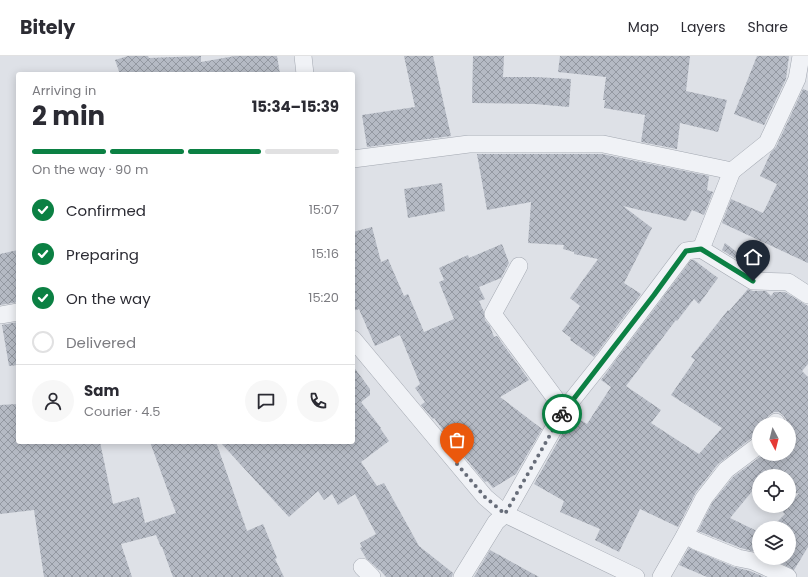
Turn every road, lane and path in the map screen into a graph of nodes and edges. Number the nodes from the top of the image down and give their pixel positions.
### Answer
1 (303, 56) edge
2 (801, 56) edge
3 (304, 72) edge
4 (355, 159) edge
5 (732, 171) junction
6 (701, 249) junction
7 (519, 266) dead end
8 (808, 295) edge
9 (16, 312) edge
10 (0, 315) edge
11 (355, 342) edge
12 (564, 410) junction
13 (752, 450) edge
14 (505, 514) junction
15 (685, 535) junction
16 (462, 577) edge
17 (636, 577) edge
18 (661, 577) edge
19 (788, 577) edge

1 - 3 street
2 - 5 street
4 - 5 street
5 - 6 street
6 - 8 street
6 - 12 street
7 - 12 street
9 - 10 street
11 - 14 street
12 - 14 street
13 - 15 street
14 - 16 street
14 - 17 street
15 - 18 street
15 - 19 street

